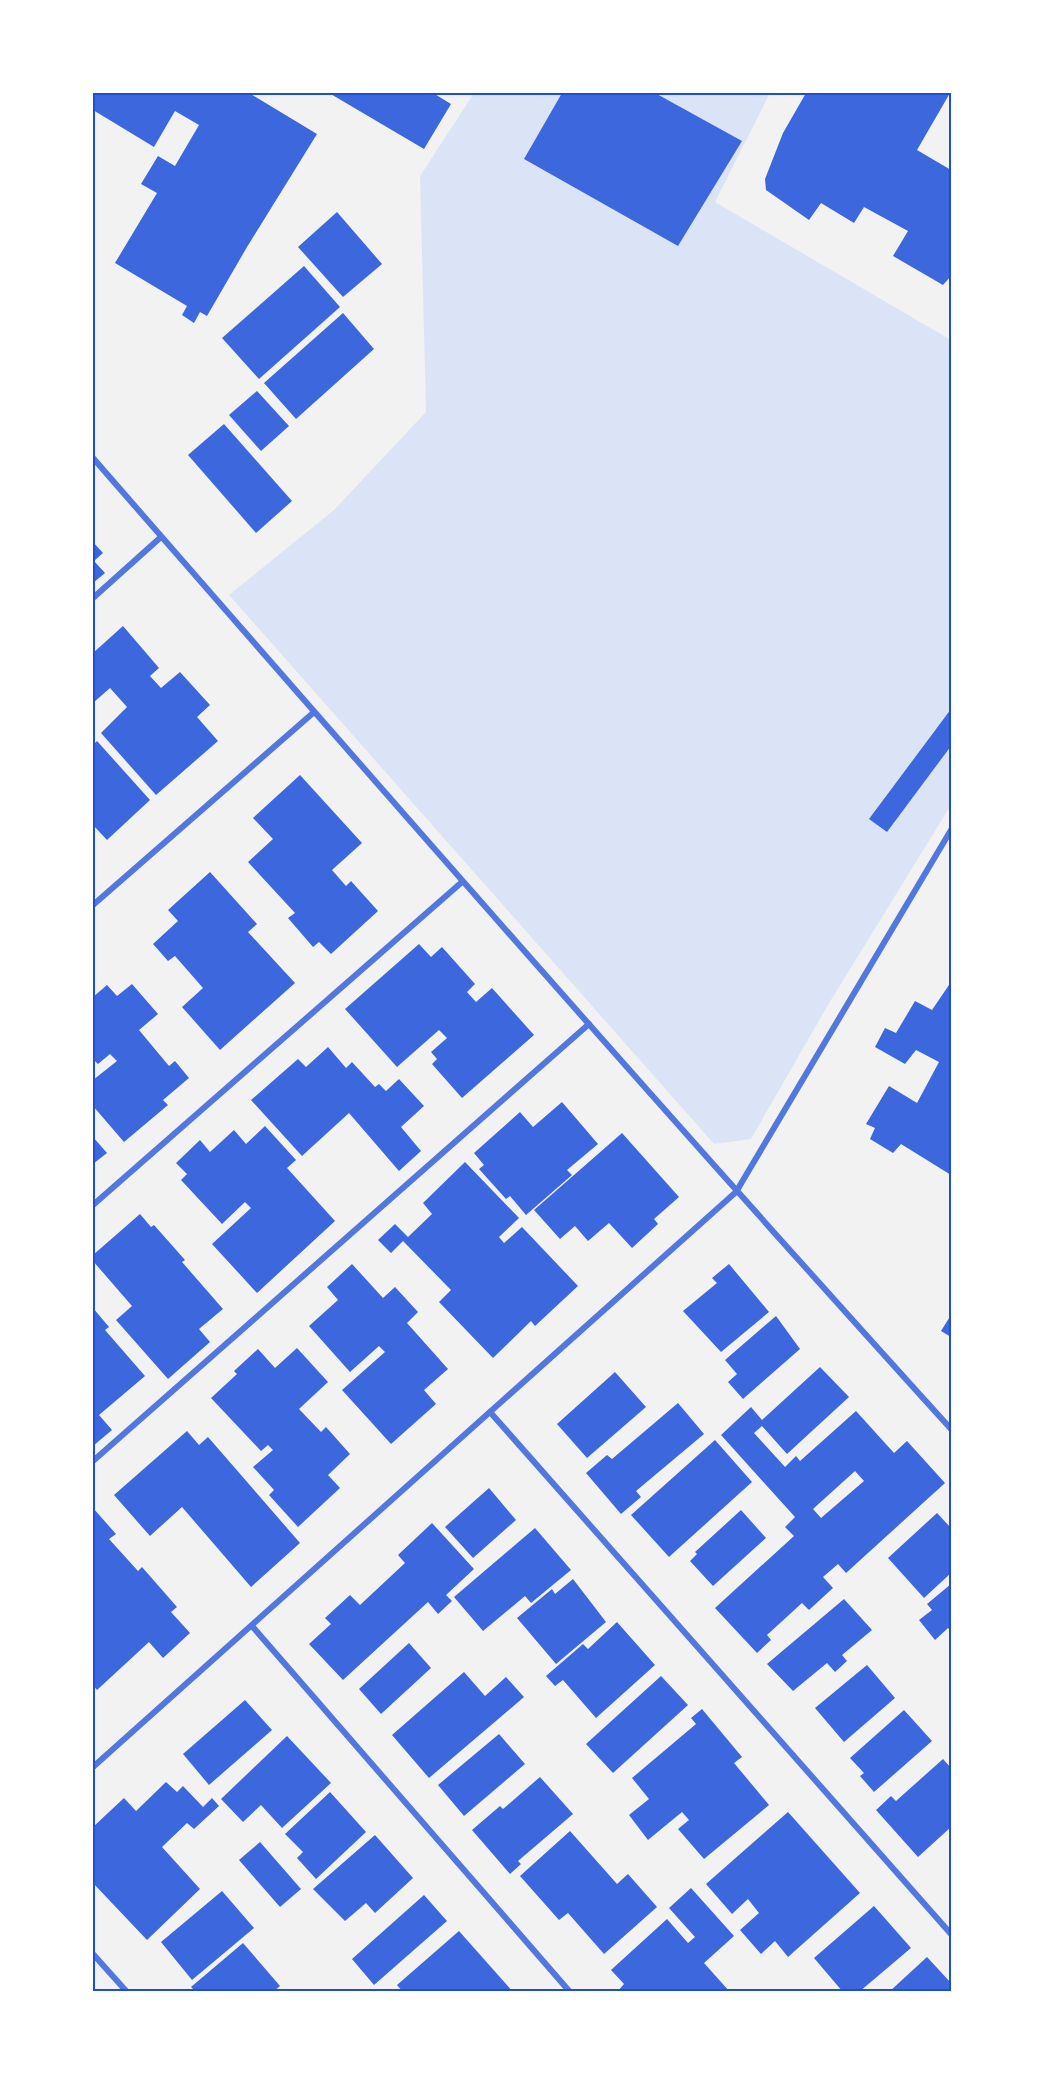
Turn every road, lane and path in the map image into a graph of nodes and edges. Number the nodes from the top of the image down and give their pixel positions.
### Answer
1 (93, 458) edge
2 (161, 537) junction
3 (93, 598) edge
4 (313, 713) junction
5 (951, 830) edge
6 (462, 882) junction
7 (93, 904) edge
8 (589, 1024) junction
9 (736, 1191) junction
10 (93, 1205) edge
11 (490, 1412) junction
12 (951, 1430) edge
13 (93, 1461) edge
14 (252, 1626) junction
15 (93, 1767) edge
16 (951, 1934) edge
17 (93, 1954) edge
18 (126, 1992) edge
19 (570, 1992) edge

1 - 2 street
2 - 3 street
2 - 4 street
4 - 6 street
4 - 7 street
5 - 9 street
6 - 8 street
6 - 10 street
8 - 9 street
8 - 13 street
9 - 11 street
9 - 12 street
11 - 14 street
11 - 16 street
14 - 15 street
14 - 19 street
17 - 18 street

